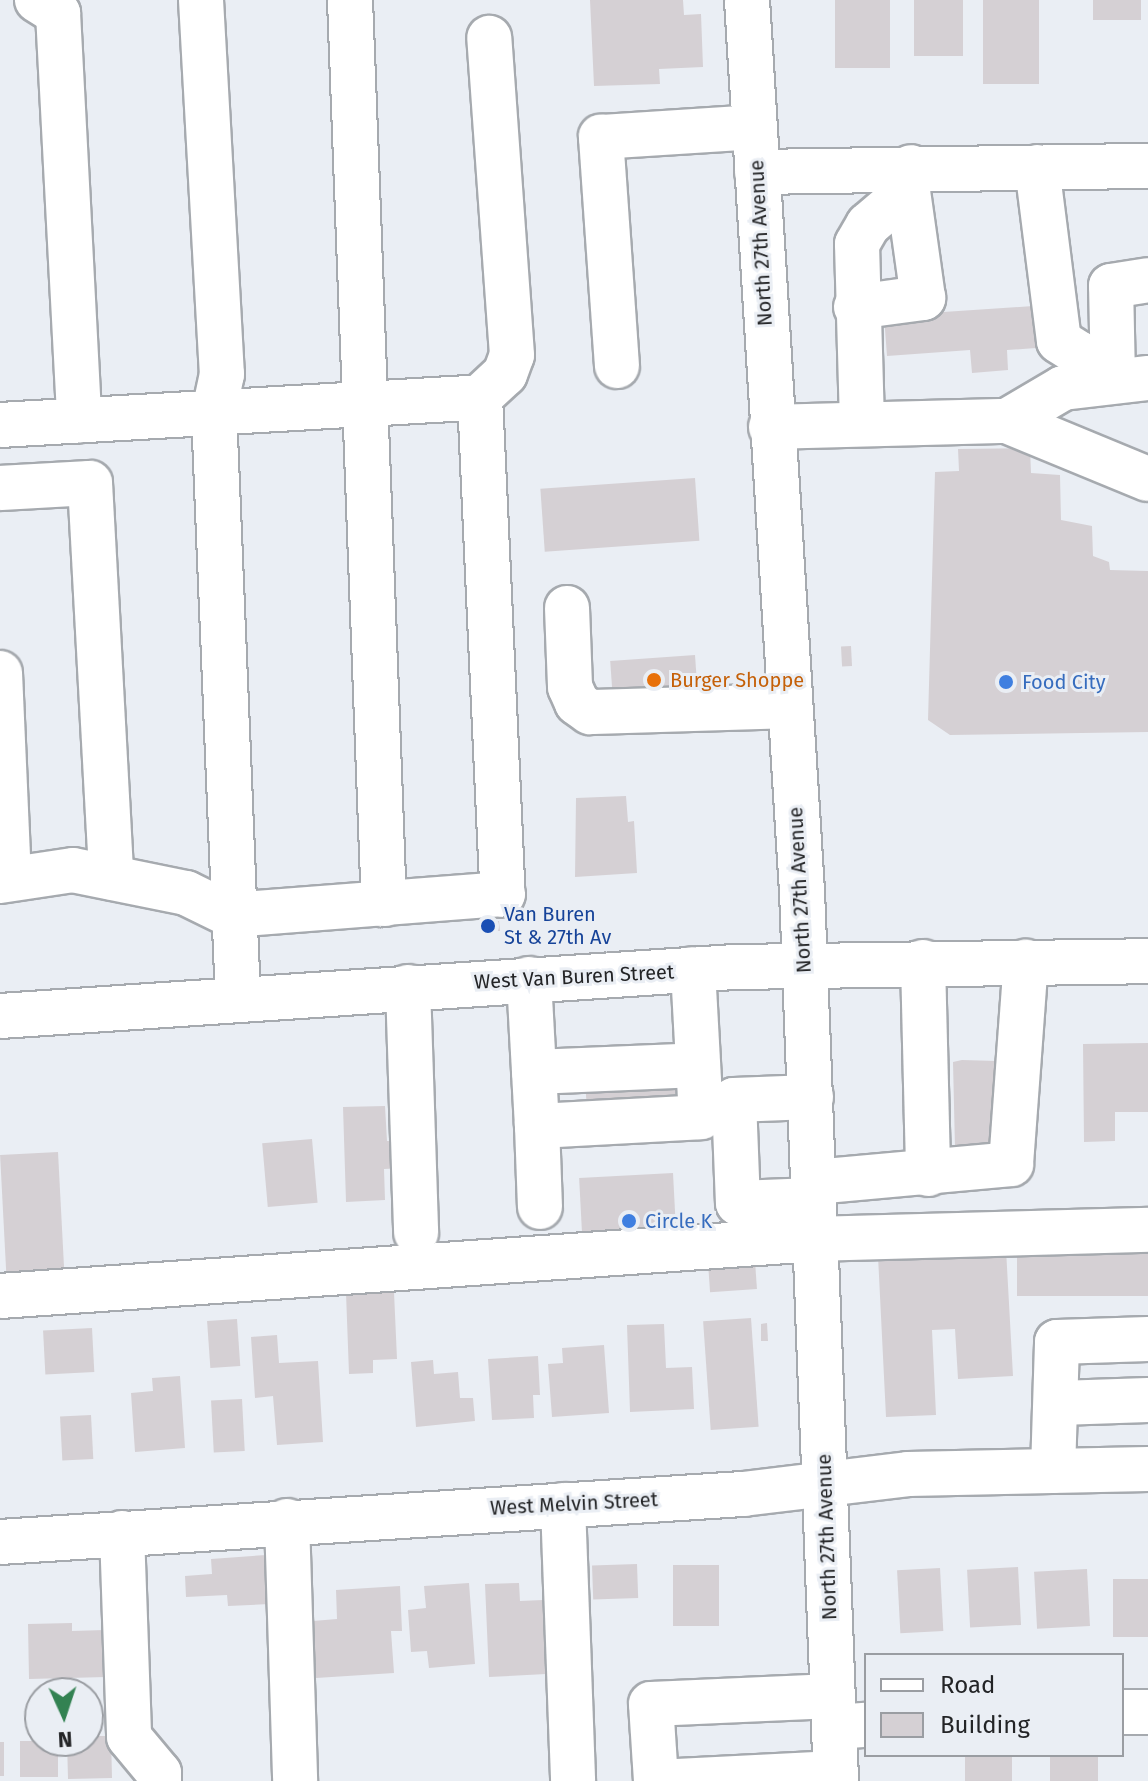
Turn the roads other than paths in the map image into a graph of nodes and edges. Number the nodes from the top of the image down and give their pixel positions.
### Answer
1 (37, 0) edge
2 (201, 0) edge
3 (350, 0) edge
4 (747, 0) edge
5 (489, 38) dead end
6 (754, 127) junction
7 (1148, 166) edge
8 (1037, 167) junction
9 (757, 172) junction
10 (909, 179) junction
11 (1148, 280) edge
12 (856, 307) junction
13 (617, 366) dead end
14 (1119, 379) edge
15 (480, 397) junction
16 (366, 404) junction
17 (214, 412) junction
18 (79, 420) junction
19 (1007, 421) junction
20 (862, 423) junction
21 (0, 425) edge
22 (771, 427) junction
23 (1148, 479) edge
24 (0, 488) edge
25 (567, 608) dead end
26 (0, 673) edge
27 (788, 706) junction
28 (111, 877) junction
29 (5, 879) edge
30 (384, 904) junction
31 (231, 915) junction
32 (1148, 961) edge
33 (923, 962) junction
34 (1026, 962) junction
35 (805, 965) junction
36 (693, 969) junction
37 (529, 979) junction
38 (408, 987) junction
39 (238, 999) junction
40 (0, 1016) edge
41 (534, 1072) junction
42 (711, 1088) junction
43 (811, 1097) junction
44 (537, 1126) junction
45 (928, 1174) junction
46 (540, 1207) dead end
47 (815, 1207) junction
48 (1148, 1230) edge
49 (416, 1233) dead end
50 (0, 1296) edge
51 (1148, 1339) edge
52 (1148, 1400) edge
53 (1059, 1403) junction
54 (1148, 1469) edge
55 (1053, 1471) junction
56 (825, 1483) junction
57 (563, 1505) junction
58 (287, 1521) junction
59 (122, 1533) junction
60 (0, 1542) edge
61 (1124, 1712) edge
62 (1148, 1712) edge
63 (845, 1716) edge
64 (836, 1777) edge
65 (159, 1781) edge
66 (295, 1781) edge
67 (573, 1781) edge
68 (656, 1781) edge
69 (677, 1781) edge

1 - 18 main road
2 - 17 main road
3 - 16 main road
4 - 6 main road, North 27th Avenue
5 - 15 main road
6 - 9 main road, North 27th Avenue
6 - 13 main road
7 - 8 main road
8 - 10 main road
8 - 14 main road
9 - 10 main road
9 - 22 main road, North 27th Avenue
10 - 12 main road
10 - 12 main road
11 - 14 main road
12 - 20 main road
14 - 19 main road
15 - 16 main road
15 - 30 main road
16 - 17 main road
16 - 30 main road
17 - 18 main road
17 - 31 main road
18 - 21 main road
19 - 20 main road
19 - 23 main road
20 - 22 main road
22 - 27 main road, North 27th Avenue
24 - 28 main road
25 - 27 main road
26 - 29 main road
27 - 35 main road, North 27th Avenue
28 - 29 main road
28 - 31 main road
30 - 31 main road
31 - 39 main road
32 - 34 main road, West Van Buren Street
33 - 34 main road, West Van Buren Street
33 - 35 main road, West Van Buren Street
33 - 45 main road
34 - 45 main road
35 - 36 main road, West Van Buren Street
35 - 43 main road, North 27th Avenue
36 - 37 main road, West Van Buren Street
36 - 42 main road
37 - 38 main road, West Van Buren Street
37 - 41 main road
38 - 39 main road, West Van Buren Street
38 - 49 main road
39 - 40 main road, West Van Buren Street
41 - 42 main road
41 - 44 main road
42 - 43 main road
42 - 44 main road
42 - 47 main road
43 - 47 main road, North 27th Avenue
44 - 46 main road
45 - 47 main road
47 - 48 main road
47 - 50 main road
47 - 56 main road, North 27th Avenue
51 - 53 main road
52 - 53 main road
53 - 55 main road
54 - 55 main road, West Melvin Street
55 - 56 main road, West Melvin Street
56 - 57 main road, West Melvin Street
56 - 63 main road, North 27th Avenue
57 - 58 main road, West Melvin Street
57 - 67 main road
58 - 59 main road, West Melvin Street
58 - 66 main road
59 - 60 main road, West Melvin Street
59 - 65 main road
61 - 62 main road
63 - 64 main road, North 27th Avenue
63 - 68 main road
64 - 69 main road

